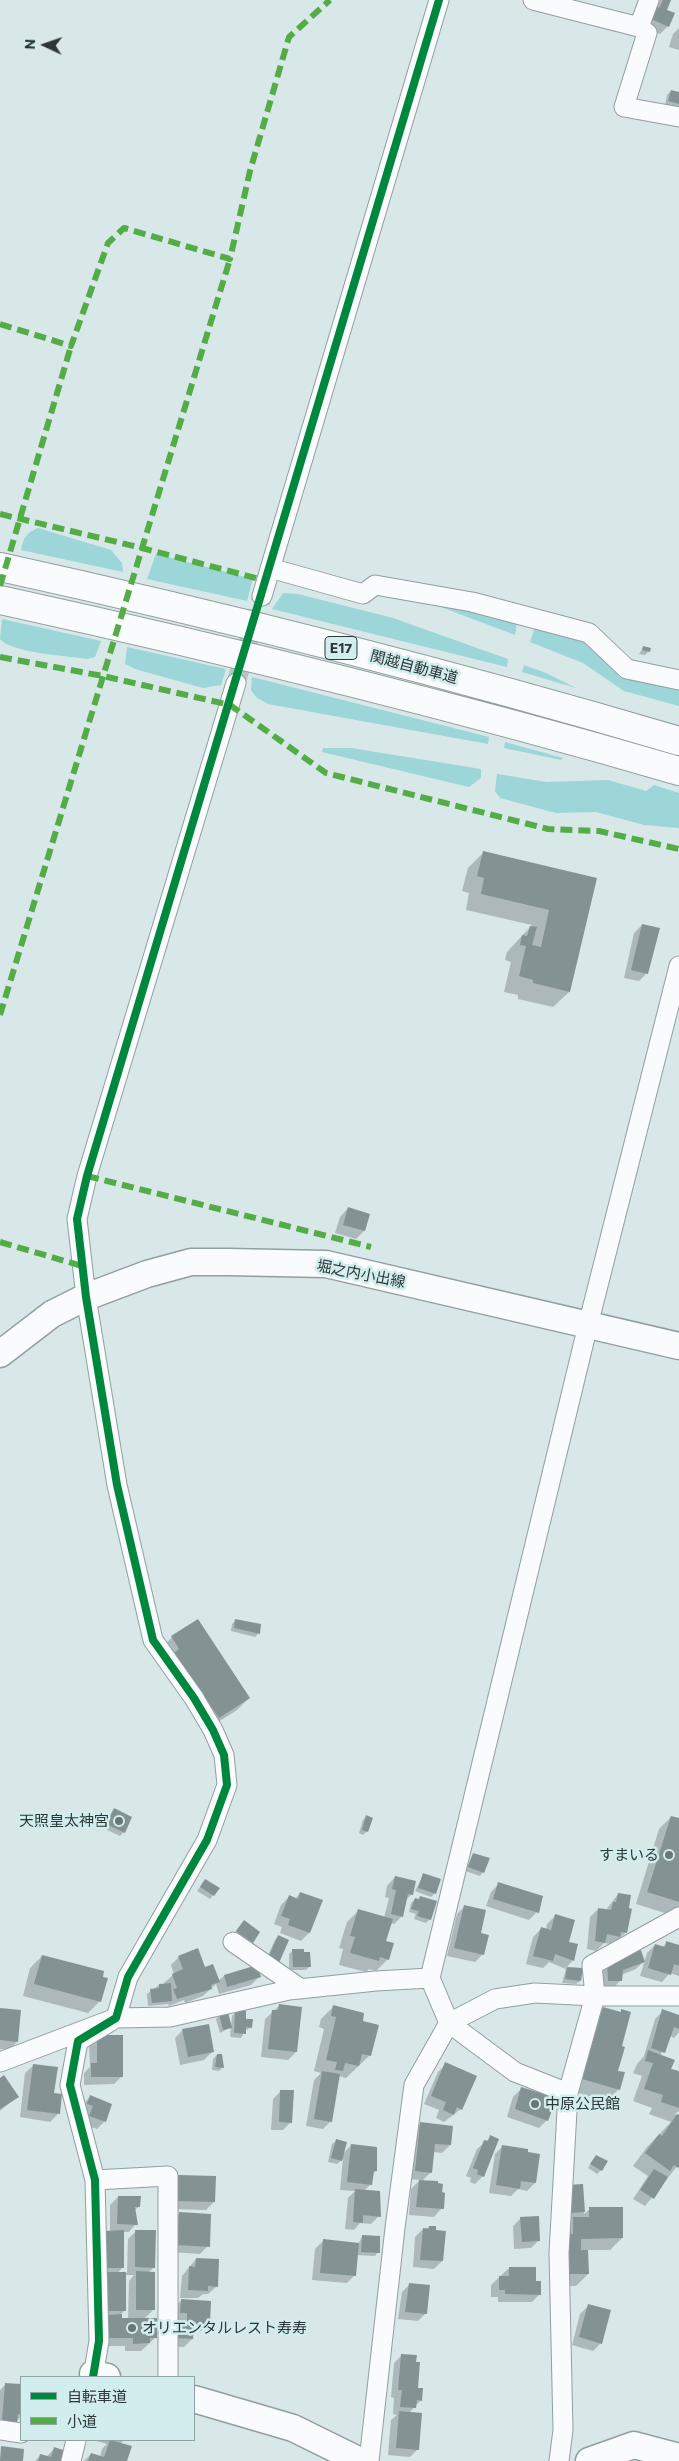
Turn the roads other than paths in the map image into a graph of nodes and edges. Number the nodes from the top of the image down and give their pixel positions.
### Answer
1 (439, 0) edge
2 (533, 0) edge
3 (649, 0) edge
4 (639, 27) junction
5 (679, 117) edge
6 (0, 567) edge
7 (270, 568) junction
8 (262, 596) tunnel mouth
9 (0, 600) edge
10 (679, 680) edge
11 (236, 684) tunnel mouth
12 (679, 741) edge
13 (679, 771) edge
14 (679, 966) edge
15 (86, 1297) junction
16 (588, 1325) junction
17 (679, 1346) edge
18 (0, 1354) edge
19 (679, 1917) edge
20 (233, 1942) dead end
21 (430, 1978) junction
22 (301, 1989) junction
23 (595, 1996) junction
24 (679, 1996) edge
25 (116, 2018) junction
26 (449, 2023) junction
27 (0, 2062) edge
28 (568, 2094) junction
29 (95, 2180) junction
30 (98, 2376) edge
31 (168, 2376) edge
32 (195, 2399) edge
33 (0, 2430) edge
34 (20, 2433) edge
35 (75, 2441) edge
36 (679, 2457) edge
37 (71, 2461) edge
38 (360, 2461) edge
39 (369, 2461) edge
40 (559, 2461) edge
41 (589, 2461) edge

1 - 7 street
2 - 4 street
3 - 4 street
4 - 5 street
6 - 12 highway, 関越自動車道 / E17
7 - 8 street
7 - 10 street
9 - 13 highway, 関越自動車道 / E17
11 - 15 street
14 - 16 street
15 - 16 main road, 堀之内小出線
15 - 18 main road, 堀之内小出線
15 - 25 street
16 - 17 main road, 堀之内小出線
16 - 21 street
19 - 23 street
20 - 22 street
21 - 22 street
21 - 26 street
22 - 25 street
23 - 24 street
23 - 26 street
23 - 28 street
25 - 27 street
25 - 29 street
26 - 28 street
26 - 39 street
28 - 40 street
29 - 30 street
29 - 31 street
32 - 38 main road
33 - 34 street
35 - 37 street
36 - 41 main road

